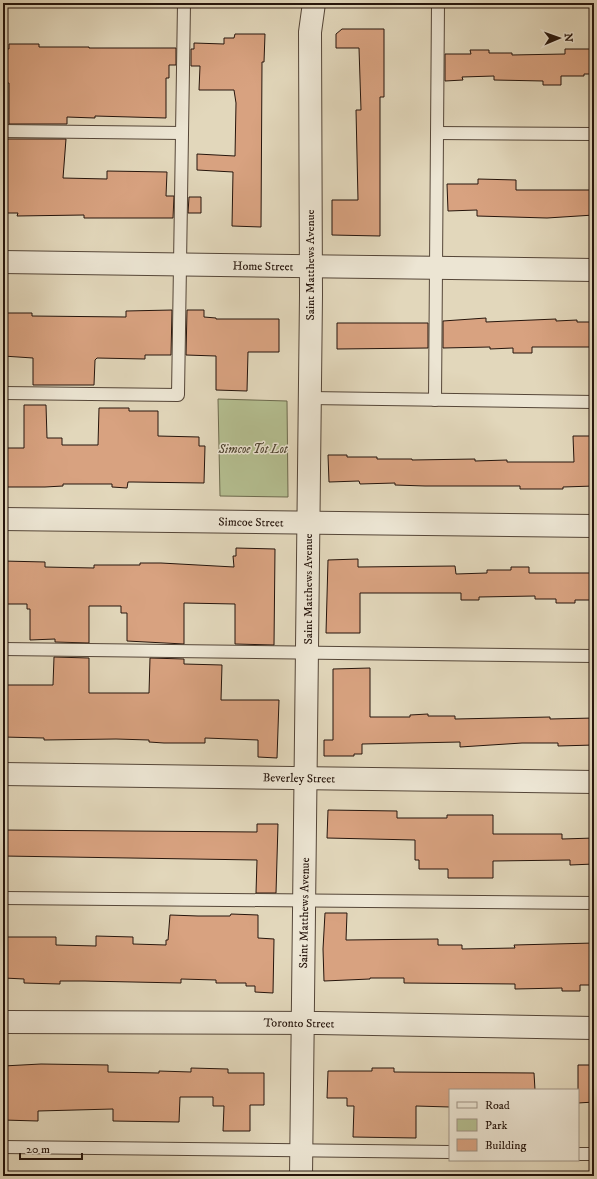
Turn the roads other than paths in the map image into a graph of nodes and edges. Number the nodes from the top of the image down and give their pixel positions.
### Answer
1 (184, 3) edge
2 (314, 3) edge
3 (438, 3) edge
4 (3, 131) edge
5 (182, 133) junction
6 (437, 133) junction
7 (594, 134) edge
8 (3, 262) edge
9 (180, 265) junction
10 (310, 266) junction
11 (436, 268) junction
12 (594, 270) edge
13 (3, 394) edge
14 (309, 398) junction
15 (435, 400) junction
16 (594, 402) edge
17 (3, 519) edge
18 (308, 522) junction
19 (594, 526) edge
20 (3, 648) edge
21 (308, 652) junction
22 (594, 656) edge
23 (3, 774) edge
24 (306, 778) junction
25 (594, 782) edge
26 (3, 898) edge
27 (304, 900) junction
28 (594, 904) edge
29 (3, 1022) edge
30 (302, 1023) junction
31 (594, 1028) edge
32 (3, 1146) edge
33 (301, 1151) junction
34 (449, 1152) edge
35 (579, 1154) edge
36 (594, 1154) edge
37 (301, 1176) edge

1 - 5 lane
2 - 10 street, Saint Matthews Avenue
3 - 6 lane
4 - 5 lane
5 - 9 lane
6 - 7 lane
6 - 11 lane
8 - 9 street, Home Street
9 - 10 street, Home Street
9 - 13 lane
10 - 11 street, Home Street
10 - 14 street, Saint Matthews Avenue
11 - 12 street, Home Street
11 - 15 lane
14 - 15 lane
14 - 18 street, Saint Matthews Avenue
15 - 16 lane
17 - 18 street, Simcoe Street
18 - 19 street, Simcoe Street
18 - 21 street, Saint Matthews Avenue
20 - 21 lane
21 - 22 lane
21 - 24 street, Saint Matthews Avenue
23 - 24 street, Beverley Street
24 - 25 street, Beverley Street
24 - 27 street, Saint Matthews Avenue
26 - 27 lane
27 - 28 lane
27 - 30 street, Saint Matthews Avenue
29 - 30 street, Toronto Street
30 - 31 street, Toronto Street
30 - 33 street, Saint Matthews Avenue
32 - 33 lane
33 - 34 lane
33 - 37 street, Saint Matthews Avenue
35 - 36 lane

